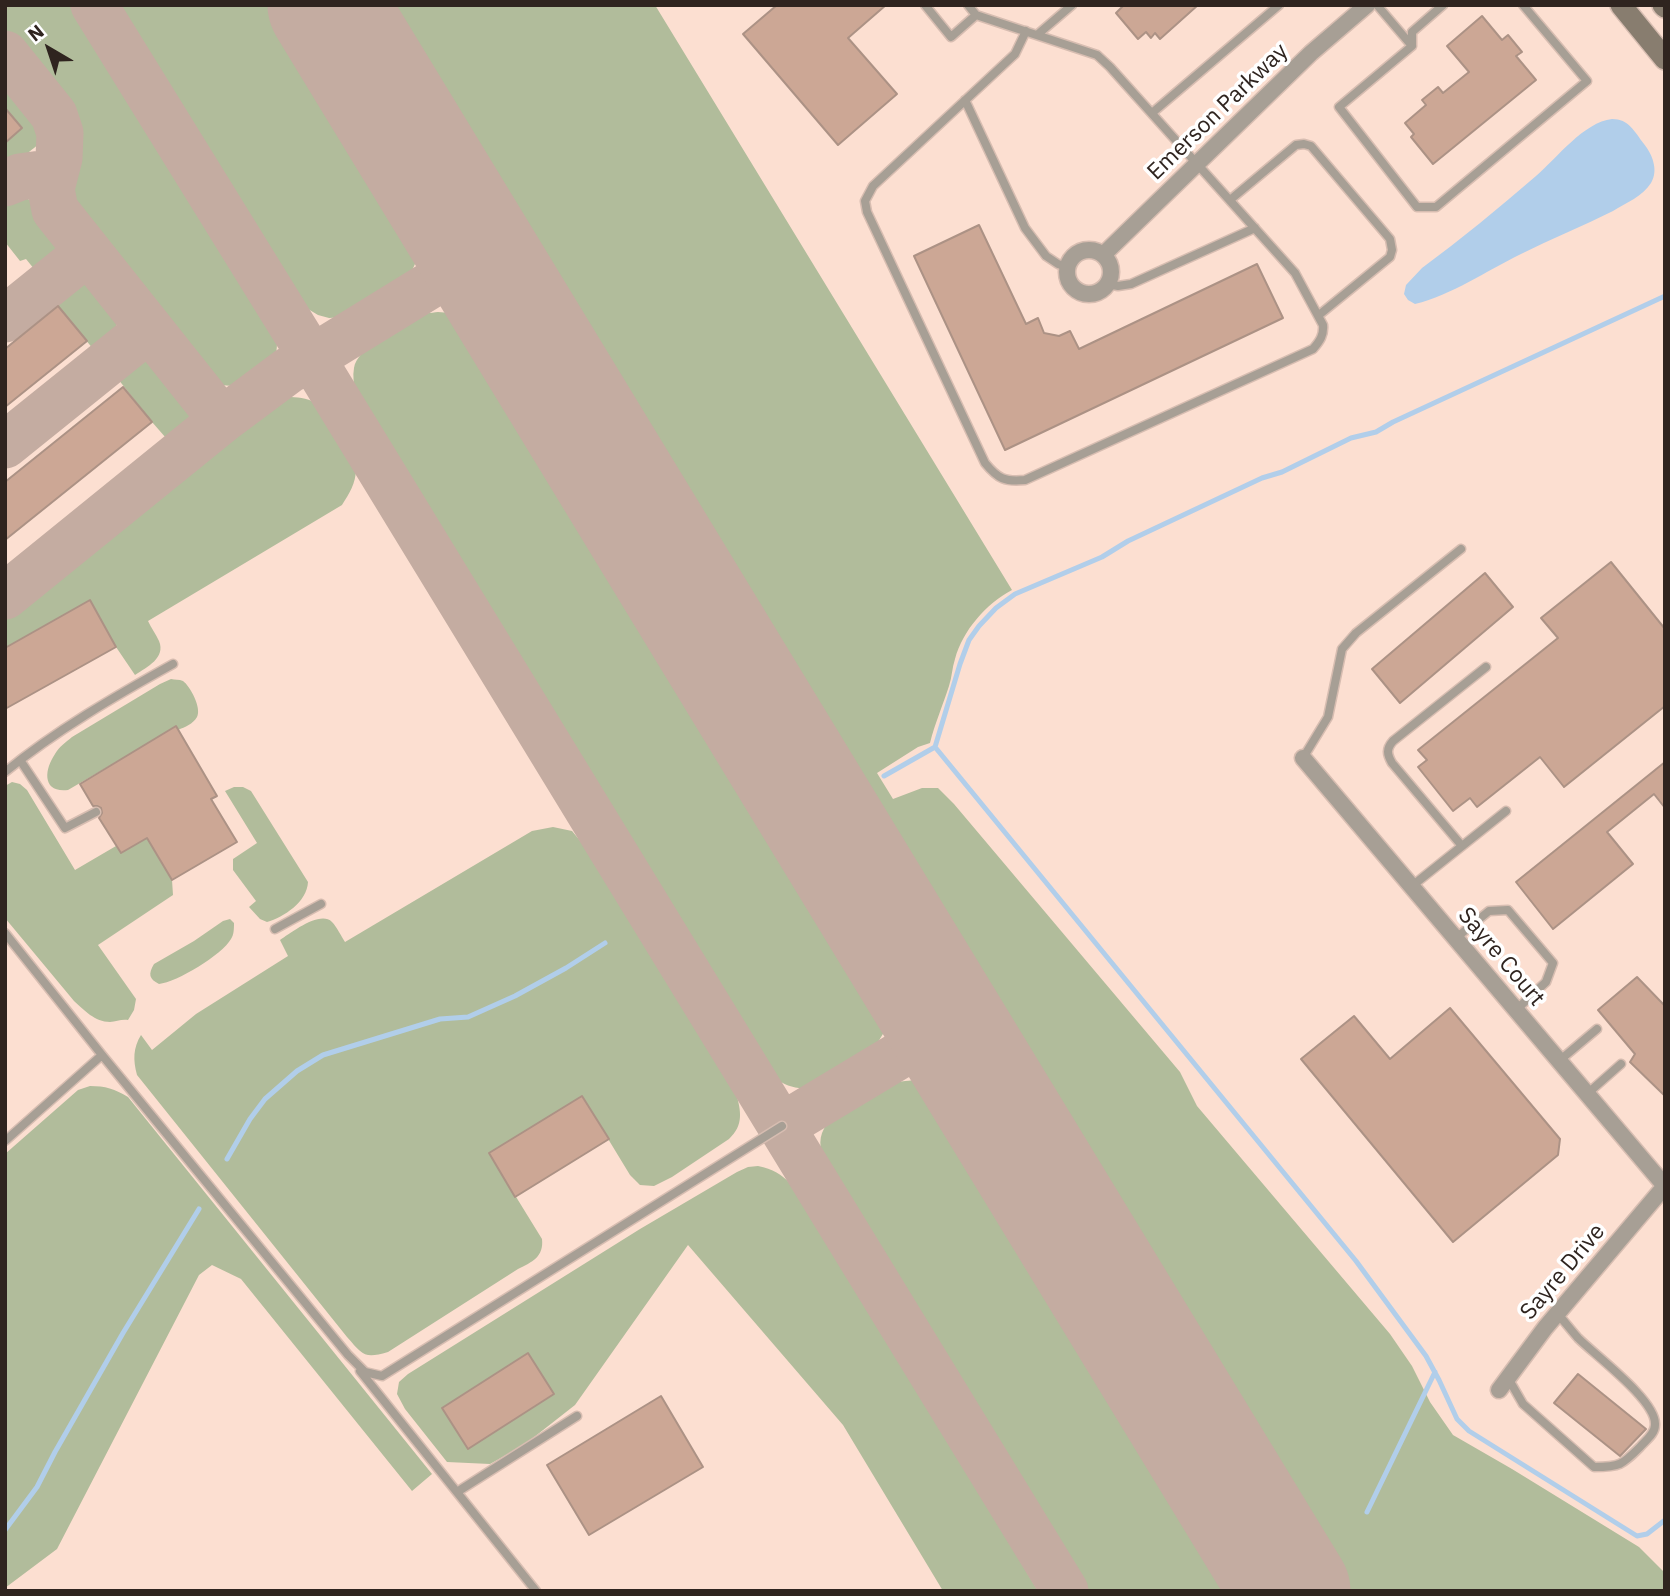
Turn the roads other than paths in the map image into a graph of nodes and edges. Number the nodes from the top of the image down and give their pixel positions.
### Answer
1 (925, 5) edge
2 (968, 5) edge
3 (1072, 5) edge
4 (1279, 5) edge
5 (1367, 5) edge
6 (1377, 5) edge
7 (1443, 5) edge
8 (1523, 5) edge
9 (1621, 5) edge
10 (976, 15) junction
11 (1027, 31) junction
12 (1037, 35) junction
13 (1412, 46) junction
14 (1665, 59) edge
15 (965, 100) junction
16 (1152, 113) junction
17 (1198, 163) junction
18 (1230, 200) junction
19 (1255, 228) junction
20 (1103, 255) junction
21 (1067, 267) junction
22 (1107, 284) junction
23 (1319, 315) junction
24 (1461, 549) dead end
25 (173, 664) dead end
26 (1486, 667) dead end
27 (1303, 758) joint
28 (20, 760) junction
29 (5, 772) edge
30 (1506, 811) dead end
31 (96, 812) dead end
32 (1462, 845) junction
33 (1412, 886) junction
34 (321, 904) dead end
35 (275, 929) dead end
36 (5, 933) edge
37 (1456, 938) junction
38 (1516, 1010) junction
39 (1597, 1029) dead end
40 (102, 1055) junction
41 (1559, 1060) junction
42 (1621, 1064) dead end
43 (1587, 1094) junction
44 (782, 1126) dead end
45 (5, 1141) edge
46 (1665, 1186) edge
47 (1557, 1313) junction
48 (348, 1355) junction
49 (1504, 1384) joint
50 (577, 1416) dead end
51 (457, 1492) junction
52 (536, 1591) edge

1 - 10 lane
2 - 10 lane
3 - 12 lane
4 - 16 lane
5 - 17 street, Emerson Parkway
6 - 13 lane
7 - 13 lane
8 - 13 lane
9 - 14 main road
10 - 11 lane
11 - 12 lane
11 - 15 lane
12 - 16 lane
15 - 21 lane
15 - 23 lane
16 - 17 lane
17 - 18 lane
17 - 20 street, Emerson Parkway
18 - 19 lane
18 - 23 lane
19 - 22 lane
19 - 23 lane
20 - 21 street
20 - 22 street
21 - 22 street
24 - 27 lane
25 - 28 lane
26 - 32 lane
27 - 33 street, Sayre Court
28 - 29 lane
28 - 31 lane
30 - 32 lane
32 - 33 lane
33 - 37 street, Sayre Court
34 - 35 lane
36 - 40 lane
37 - 38 street, Sayre Court
37 - 38 lane
38 - 41 street, Sayre Court
39 - 41 lane
40 - 45 lane
40 - 48 lane
41 - 43 street, Sayre Court
42 - 43 lane
43 - 46 street, Sayre Court
44 - 48 lane
46 - 47 street, Sayre Drive
47 - 49 street, Sayre Drive
47 - 49 lane
48 - 51 lane
50 - 51 lane
51 - 52 lane

